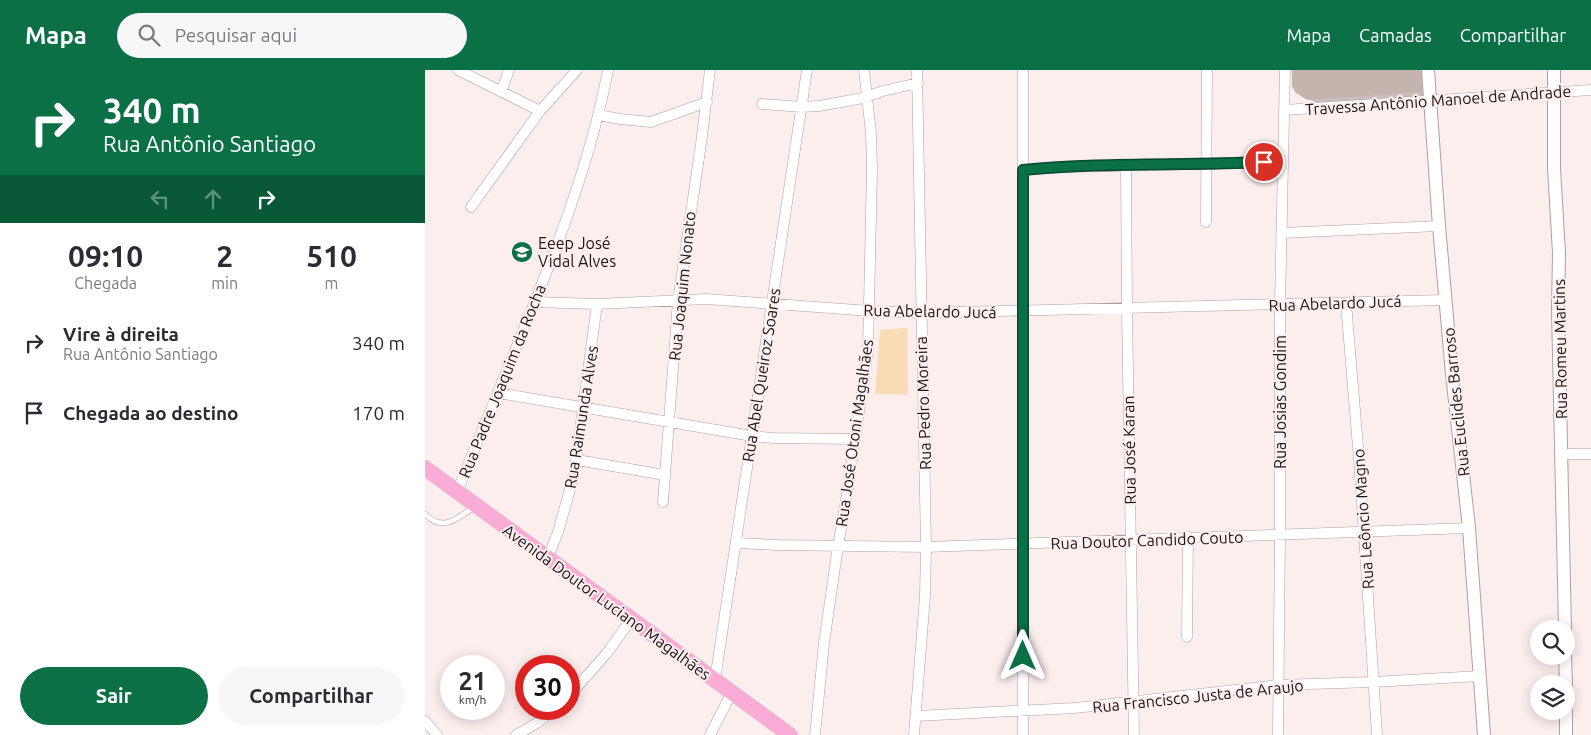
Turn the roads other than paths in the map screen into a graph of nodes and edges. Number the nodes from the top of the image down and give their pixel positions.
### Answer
1 (458, 70) edge
2 (509, 70) edge
3 (577, 70) edge
4 (608, 70) edge
5 (710, 70) edge
6 (807, 70) edge
7 (864, 70) edge
8 (917, 70) edge
9 (1023, 70) edge
10 (1207, 70) edge
11 (1285, 70) edge
12 (1428, 70) edge
13 (1554, 70) edge
14 (918, 83) junction
15 (1591, 90) edge
16 (501, 92) junction
17 (1554, 93) junction
18 (867, 97) junction
19 (1431, 100) junction
20 (707, 102) junction
21 (762, 104) dead end
22 (802, 107) junction
23 (1284, 110) junction
24 (539, 111) junction
25 (598, 115) junction
26 (1283, 160) junction
27 (1206, 164) junction
28 (1126, 165) junction
29 (1023, 170) junction
30 (471, 207) dead end
31 (1206, 222) dead end
32 (1439, 226) junction
33 (1281, 234) junction
34 (1446, 300) junction
35 (678, 301) junction
36 (535, 302) junction
37 (1346, 303) junction
38 (597, 304) junction
39 (1280, 304) junction
40 (772, 305) junction
41 (1127, 308) junction
42 (869, 311) junction
43 (1023, 312) junction
44 (921, 313) junction
45 (498, 393) junction
46 (583, 408) junction
47 (670, 421) junction
48 (751, 436) junction
49 (855, 439) junction
50 (1561, 454) junction
51 (1591, 454) edge
52 (577, 460) junction
53 (425, 468) edge
54 (665, 475) junction
55 (457, 492) junction
56 (663, 502) dead end
57 (476, 506) junction
58 (425, 514) edge
59 (1469, 528) junction
60 (1363, 531) junction
61 (1280, 535) junction
62 (1188, 537) junction
63 (1131, 539) junction
64 (736, 543) junction
65 (1022, 545) junction
66 (838, 546) junction
67 (926, 547) junction
68 (548, 557) junction
69 (632, 618) junction
70 (1565, 620) edge
71 (1187, 637) dead end
72 (1480, 676) junction
73 (715, 680) junction
74 (1373, 682) junction
75 (580, 684) edge
76 (1278, 685) junction
77 (732, 692) junction
78 (1134, 702) junction
79 (1023, 711) junction
80 (916, 716) junction
81 (541, 720) edge
82 (1566, 720) edge
83 (425, 721) edge
84 (437, 735) edge
85 (515, 735) edge
86 (710, 735) edge
87 (790, 735) edge
88 (815, 735) edge
89 (914, 735) edge
90 (1023, 735) edge
91 (1134, 735) edge
92 (1278, 735) edge
93 (1377, 735) edge
94 (1484, 735) edge
95 (1566, 735) edge

1 - 16 street
2 - 16 street
3 - 24 street
4 - 25 street, Rua Padre Joaquim da Rocha
5 - 20 street, Rua Joaquim Nonato
6 - 22 street, Rua Abel Queiroz Soares
7 - 18 street, Rua José Otoni Magalhães
8 - 14 street, Rua Pedro Moreira
9 - 29 street
10 - 27 street
11 - 23 street, Rua Josias Gondim
12 - 19 street, Rua Euclides Barroso
13 - 17 street, Rua Romeu Martins
14 - 18 street
14 - 44 street, Rua Pedro Moreira
15 - 17 street, Travessa Antônio Manoel de Andrade
16 - 24 street
17 - 19 street, Travessa Antônio Manoel de Andrade
17 - 50 street, Rua Romeu Martins
18 - 22 street
18 - 42 street, Rua José Otoni Magalhães
19 - 23 street, Travessa Antônio Manoel de Andrade
19 - 32 street, Rua Euclides Barroso
20 - 25 street
20 - 35 street, Rua Joaquim Nonato
21 - 22 street
22 - 40 street, Rua Abel Queiroz Soares
23 - 26 street, Rua Josias Gondim
24 - 30 street
25 - 36 street, Rua Padre Joaquim da Rocha
26 - 27 street
26 - 33 street, Rua Josias Gondim
27 - 28 street
27 - 31 street
28 - 29 street
28 - 41 street, Rua José Karan
29 - 43 street
32 - 33 street
32 - 34 street, Rua Euclides Barroso
33 - 39 street, Rua Josias Gondim
34 - 37 street, Rua Abelardo Jucá
34 - 59 street, Rua Euclides Barroso
35 - 38 street, Rua Abelardo Jucá
35 - 40 street, Rua Abelardo Jucá
35 - 47 street, Rua Joaquim Nonato
36 - 38 street, Rua Abelardo Jucá
36 - 45 street, Rua Padre Joaquim da Rocha
37 - 39 street, Rua Abelardo Jucá
37 - 60 street, Rua Leôncio Magno
38 - 46 street, Rua Raimunda Alves
39 - 41 street, Rua Abelardo Jucá
39 - 61 street, Rua Josias Gondim
40 - 42 street, Rua Abelardo Jucá
40 - 48 street, Rua Abel Queiroz Soares
41 - 43 street, Rua Abelardo Jucá
41 - 63 street, Rua José Karan
42 - 44 street, Rua Abelardo Jucá
42 - 49 street, Rua José Otoni Magalhães
43 - 44 street, Rua Abelardo Jucá
43 - 65 street
44 - 67 street, Rua Pedro Moreira
45 - 46 street
45 - 55 street, Rua Padre Joaquim da Rocha
46 - 47 street
46 - 52 street, Rua Raimunda Alves
47 - 48 street
47 - 54 street, Rua Joaquim Nonato
48 - 49 street
48 - 64 street, Rua Abel Queiroz Soares
49 - 66 street, Rua José Otoni Magalhães
50 - 51 street
50 - 70 street, Rua Romeu Martins
52 - 54 street
52 - 68 street, Rua Raimunda Alves
53 - 55 main road, Avenida Doutor Luciano Magalhães
54 - 56 street, Rua Joaquim Nonato
55 - 57 main road, Avenida Doutor Luciano Magalhães
57 - 58 lane
57 - 68 main road, Avenida Doutor Luciano Magalhães
59 - 60 street, Rua Doutor Candido Couto
59 - 72 street, Rua Euclides Barroso
60 - 61 street, Rua Doutor Candido Couto
60 - 74 street, Rua Leôncio Magno
61 - 62 street, Rua Doutor Candido Couto
61 - 76 street, Rua Josias Gondim
62 - 63 street, Rua Doutor Candido Couto
62 - 71 street
63 - 65 street, Rua Doutor Candido Couto
63 - 78 street, Rua José Karan
64 - 66 street, Rua Doutor Candido Couto
64 - 73 street, Rua Abel Queiroz Soares
65 - 67 street, Rua Doutor Candido Couto
65 - 79 street
66 - 67 street, Rua Doutor Candido Couto
66 - 88 street, Rua José Otoni Magalhães
67 - 80 street, Rua Pedro Moreira
68 - 69 main road, Avenida Doutor Luciano Magalhães
69 - 73 main road, Avenida Doutor Luciano Magalhães
69 - 75 street
72 - 74 street, Rua Francisco Justa de Araujo
72 - 94 street, Rua Euclides Barroso
73 - 77 main road, Avenida Doutor Luciano Magalhães
74 - 76 street, Rua Francisco Justa de Araujo
74 - 93 street, Rua Leôncio Magno
76 - 78 street, Rua Francisco Justa de Araujo
76 - 92 street, Rua Josias Gondim
77 - 86 street
77 - 87 main road, Avenida Doutor Luciano Magalhães
78 - 79 street, Rua Francisco Justa de Araujo
78 - 91 street, Rua José Karan
79 - 80 street, Rua Francisco Justa de Araujo
79 - 90 street
80 - 89 street, Rua Pedro Moreira
81 - 85 street
82 - 95 street
83 - 84 street

